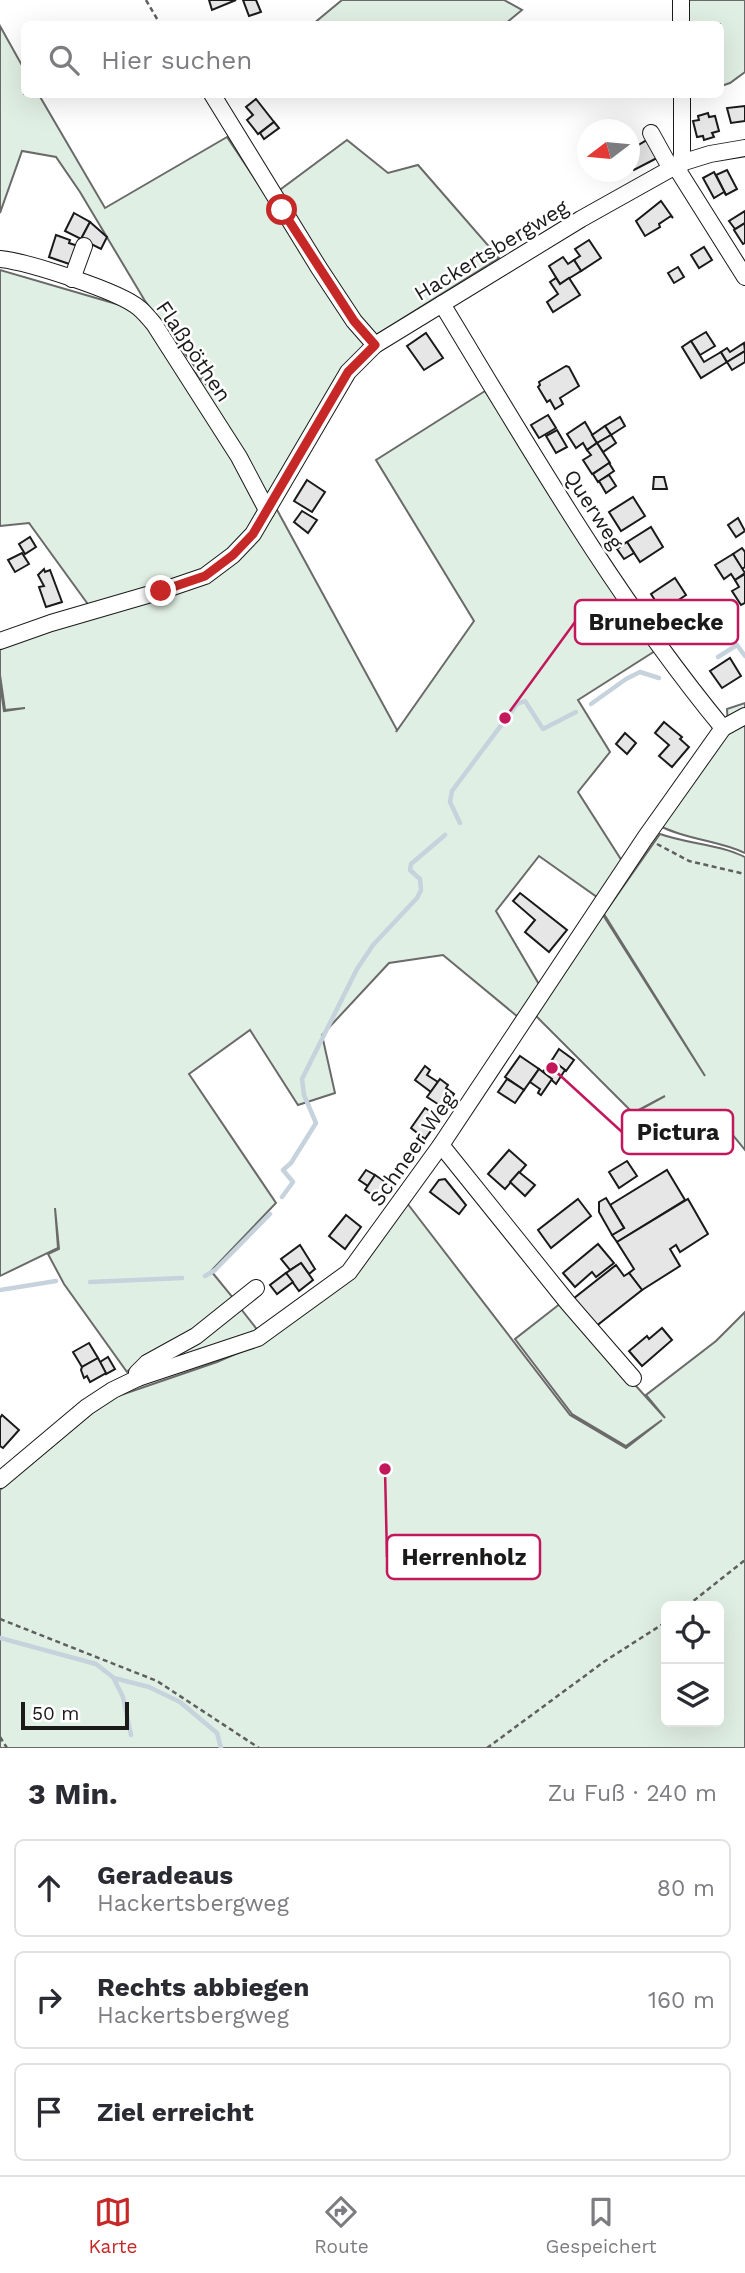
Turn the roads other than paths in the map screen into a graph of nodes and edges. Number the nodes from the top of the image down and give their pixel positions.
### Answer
1 (681, 0) edge
2 (681, 21) edge
3 (214, 98) edge
4 (682, 98) edge
5 (651, 133) dead end
6 (745, 148) edge
7 (676, 166) junction
8 (84, 246) dead end
9 (0, 259) edge
10 (745, 277) edge
11 (72, 279) junction
12 (442, 304) junction
13 (375, 345) junction
14 (267, 510) junction
15 (0, 641) edge
16 (745, 716) edge
17 (723, 728) junction
18 (442, 1145) junction
19 (256, 1288) dead end
20 (138, 1378) junction
21 (634, 1378) dead end
22 (0, 1480) edge

1 - 2 street
3 - 13 street
4 - 7 street
5 - 7 street
6 - 7 street, Hackertsbergweg
7 - 10 street
7 - 12 street, Hackertsbergweg
8 - 11 street
9 - 11 street, Flaßpöthen
11 - 14 street, Flaßpöthen
12 - 13 street, Hackertsbergweg
12 - 17 street, Querweg
13 - 14 street, Hackertsbergweg
14 - 15 street, Hackertsbergweg
16 - 17 street, Schneer Weg
17 - 18 street, Schneer Weg
18 - 20 street, Schneer Weg
18 - 21 street
19 - 20 street
20 - 22 street, Schneer Weg

